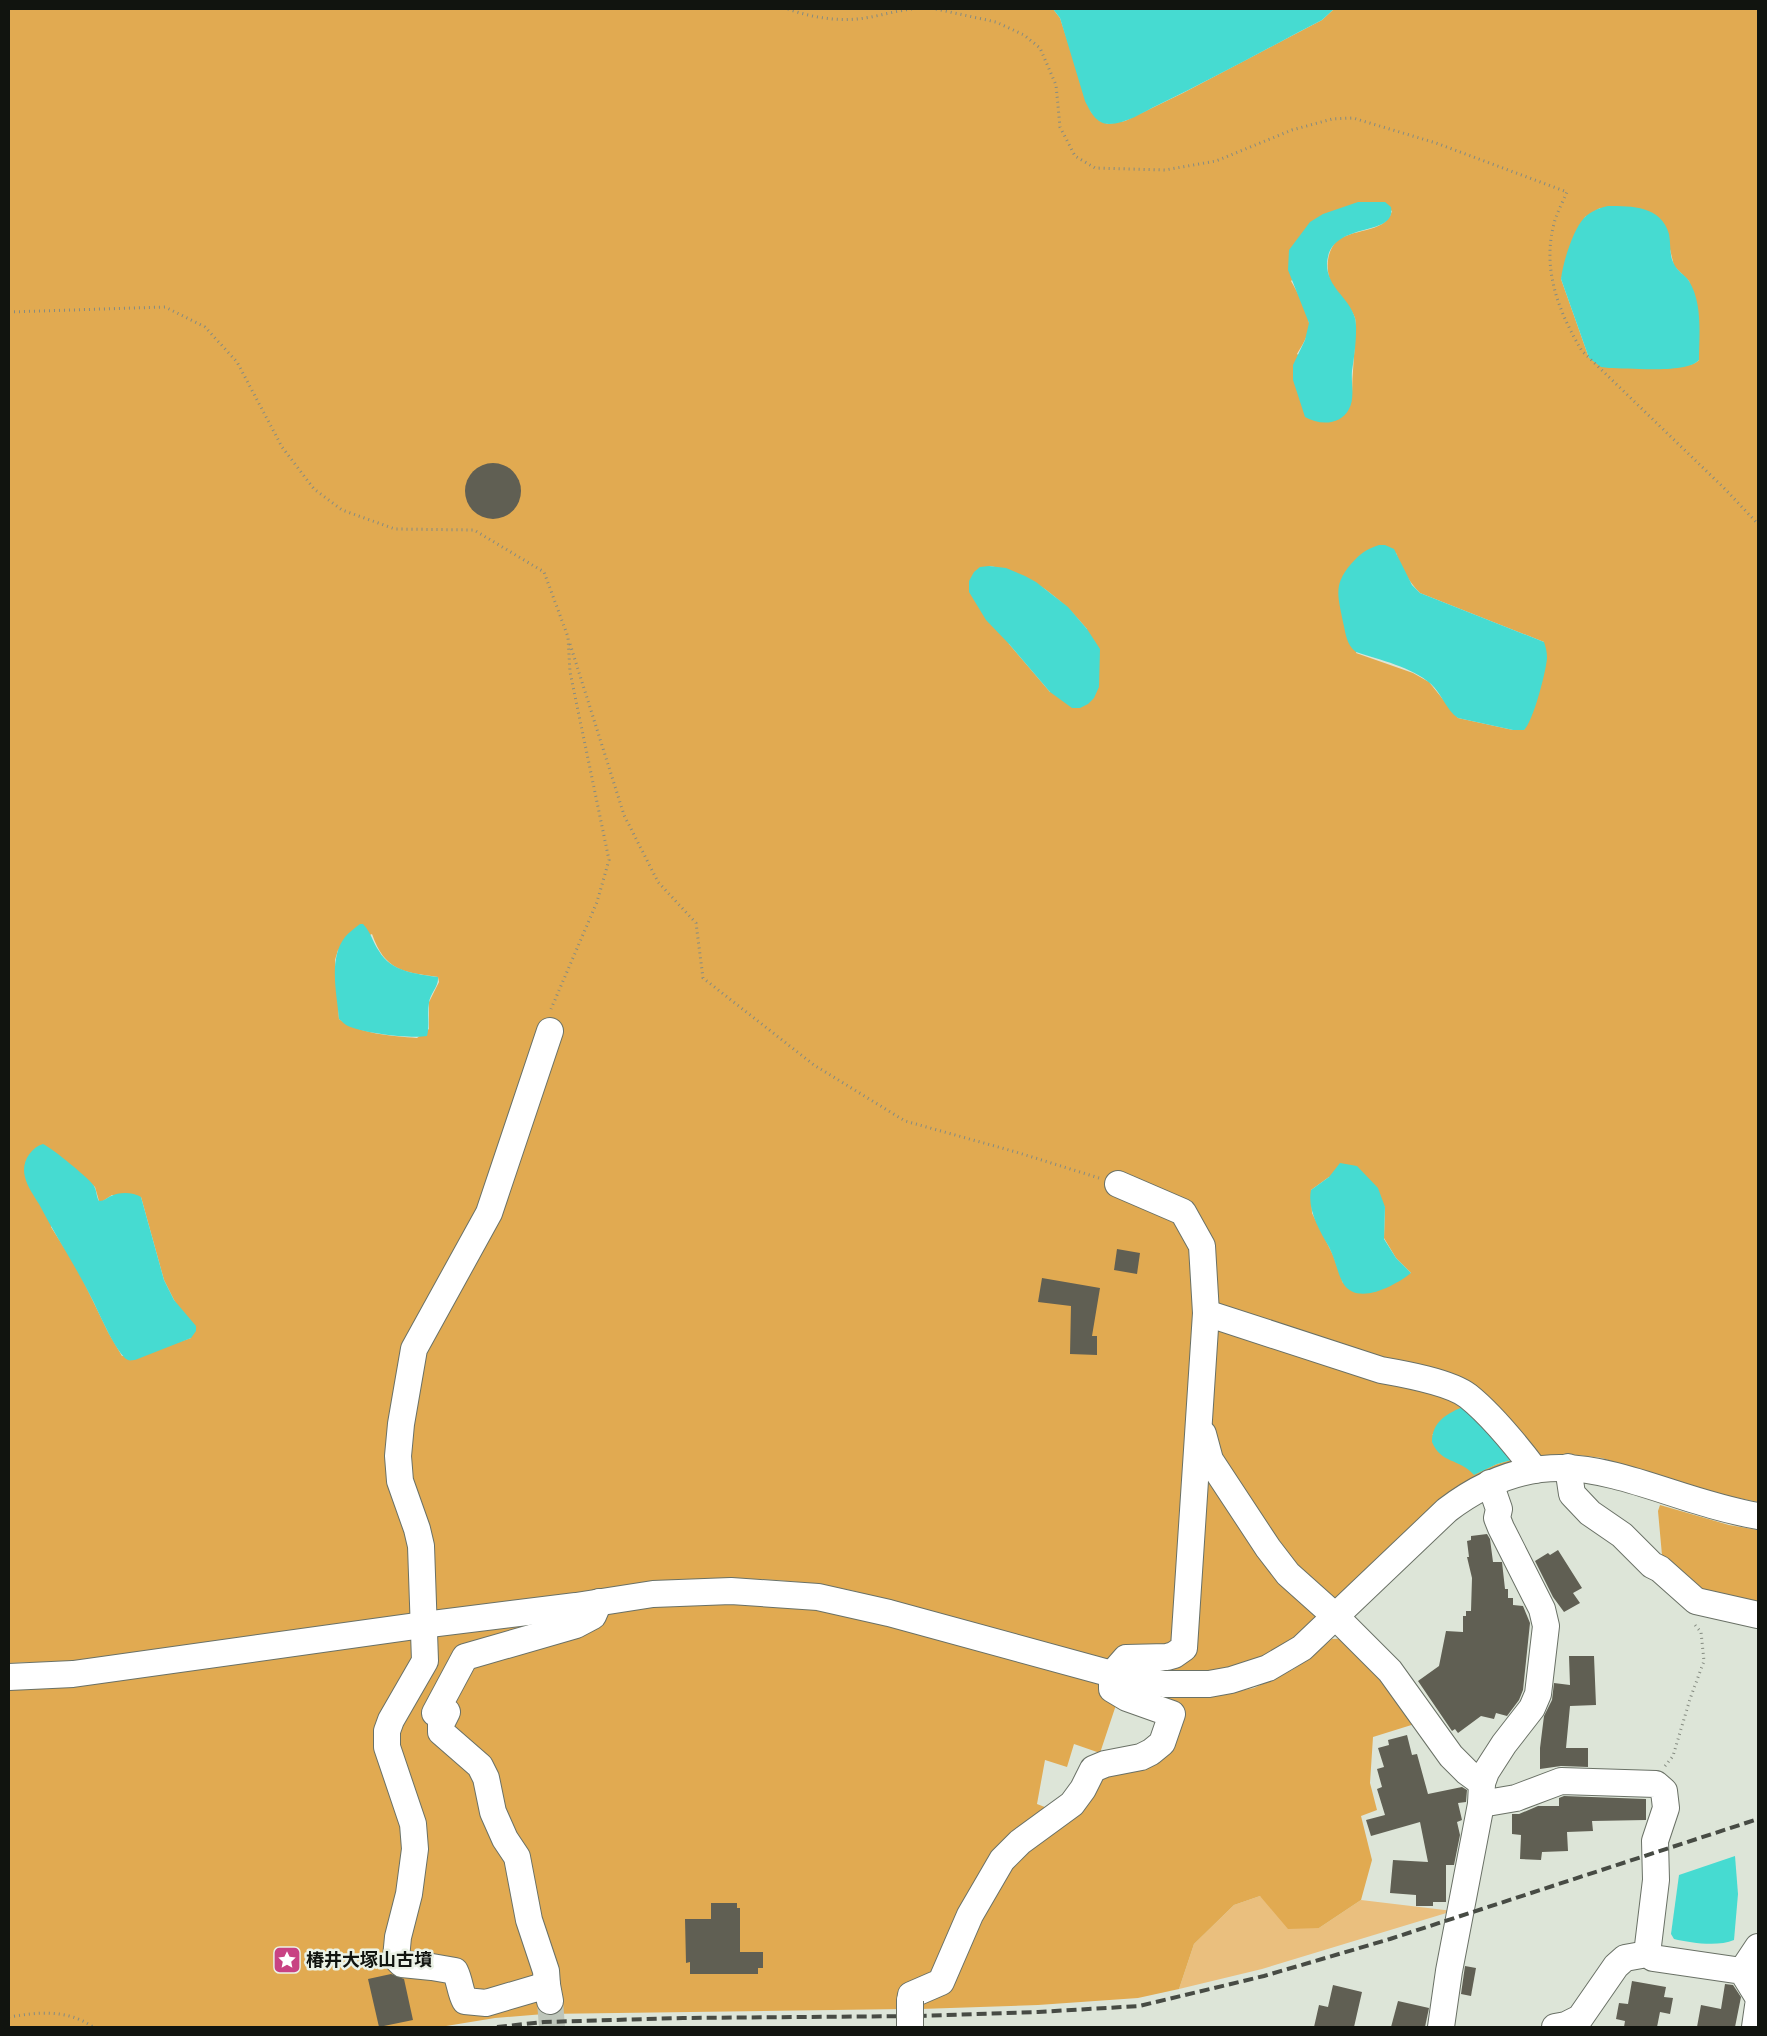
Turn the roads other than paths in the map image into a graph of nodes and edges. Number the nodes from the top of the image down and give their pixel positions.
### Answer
1 (550, 1031) road end
2 (1118, 1184) road end
3 (1206, 1313) junction
4 (1199, 1417) junction
5 (1568, 1467) junction
6 (1535, 1470) junction
7 (1490, 1484) junction
8 (1758, 1516) edge
9 (599, 1602) junction
10 (1758, 1614) edge
11 (1335, 1616) junction
12 (423, 1625) junction
13 (1112, 1674) junction
14 (9, 1677) edge
15 (1481, 1793) junction
16 (1758, 1947) edge
17 (1647, 1954) junction
18 (1742, 1971) junction
19 (1758, 1997) edge
20 (1758, 2006) edge
21 (910, 2027) edge
22 (1441, 2027) edge
23 (1555, 2027) edge
24 (1754, 2027) edge

1 - 12 street
2 - 3 street
3 - 4 street
3 - 6 street
4 - 11 street
4 - 13 street
5 - 6 street
5 - 8 street
5 - 10 street
6 - 7 street
7 - 11 street
7 - 15 street
9 - 12 street
9 - 12 street
9 - 13 street
11 - 13 street
11 - 15 street
12 - 14 street
13 - 21 street, bridge
15 - 17 street
15 - 22 street
16 - 18 street
17 - 18 street
17 - 23 street
18 - 19 street
20 - 24 street

